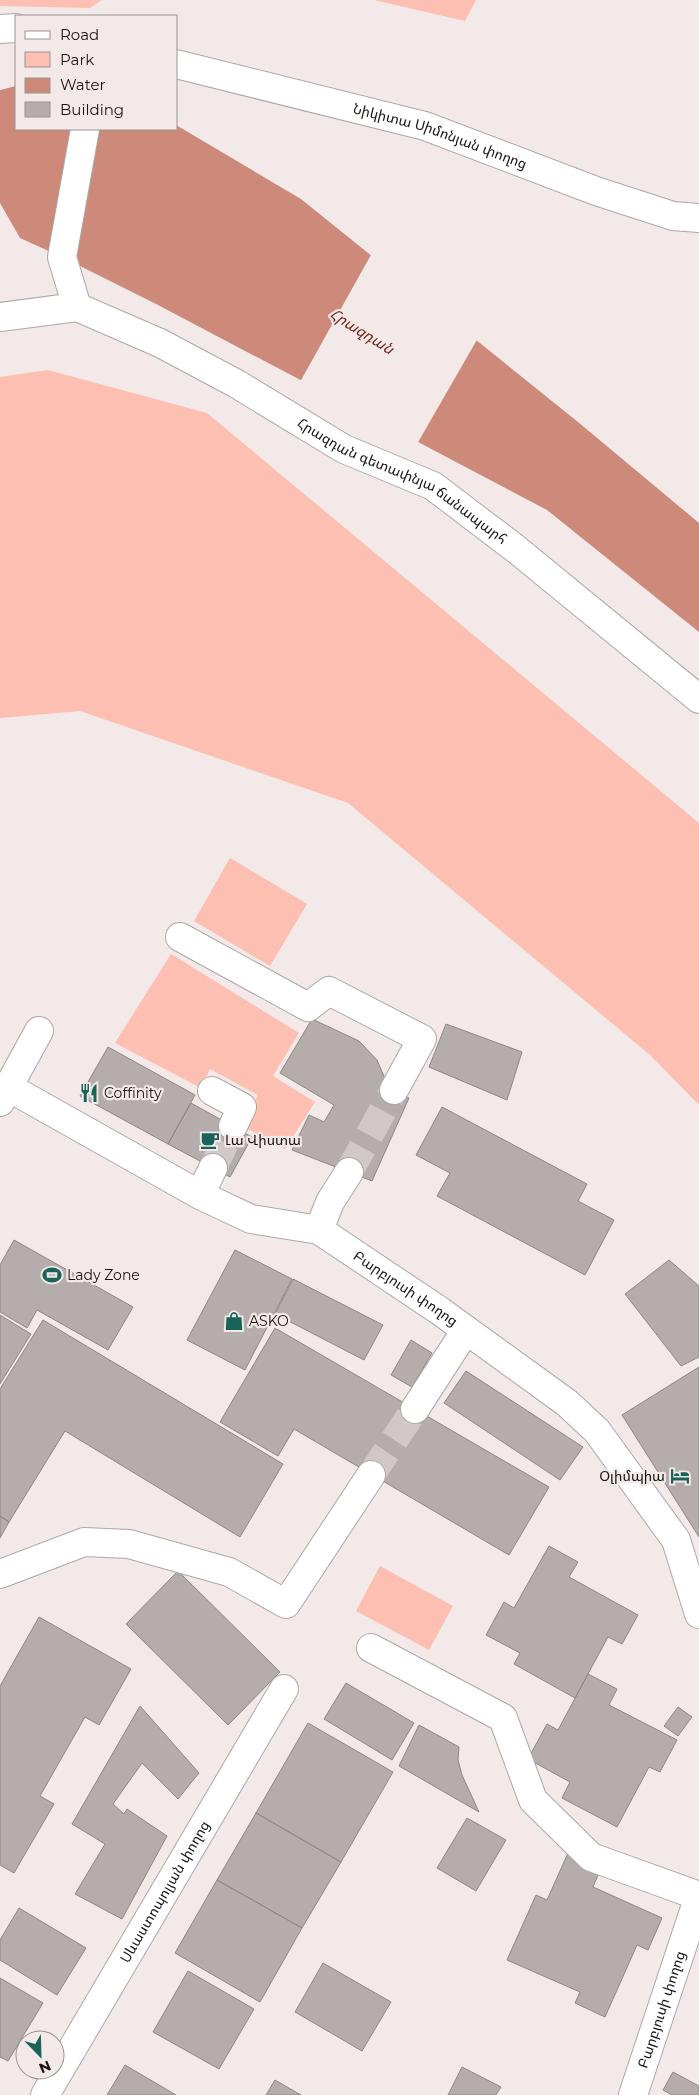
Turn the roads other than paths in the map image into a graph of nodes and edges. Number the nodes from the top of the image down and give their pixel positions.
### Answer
1 (15, 28) edge
2 (0, 29) edge
3 (178, 64) edge
4 (85, 130) edge
5 (699, 218) edge
6 (77, 307) junction
7 (0, 317) edge
8 (699, 699) edge
9 (180, 937) dead end
10 (39, 1031) dead end
11 (212, 1090) dead end
12 (394, 1090) tunnel mouth
13 (4, 1095) edge
14 (233, 1126) tunnel mouth
15 (213, 1168) tunnel mouth
16 (349, 1172) tunnel mouth
17 (200, 1195) junction
18 (319, 1230) junction
19 (466, 1330) junction
20 (414, 1409) tunnel mouth
21 (371, 1474) tunnel mouth
22 (0, 1574) edge
23 (699, 1614) edge
24 (371, 1648) dead end
25 (284, 1689) dead end
26 (699, 1896) edge
27 (45, 2095) edge
28 (633, 2095) edge

1 - 2 street
3 - 5 street, Նիկիտա Սիմոնյան փողոց
4 - 6 street
6 - 7 street
6 - 8 street, Հրազդան գետափնյա ճանապարհ
9 - 12 street
10 - 13 street
11 - 14 street
13 - 17 street, Բարբյուսի փողոց
15 - 17 street
16 - 18 street
17 - 18 street, Բարբյուսի փողոց
18 - 19 street, Բարբյուսի փողոց
19 - 20 street
19 - 23 street, Բարբյուսի փողոց
21 - 22 street
24 - 26 street
25 - 27 street, Սևաստոպոլյան փողոց
26 - 28 street, Բարբյուսի փողոց

